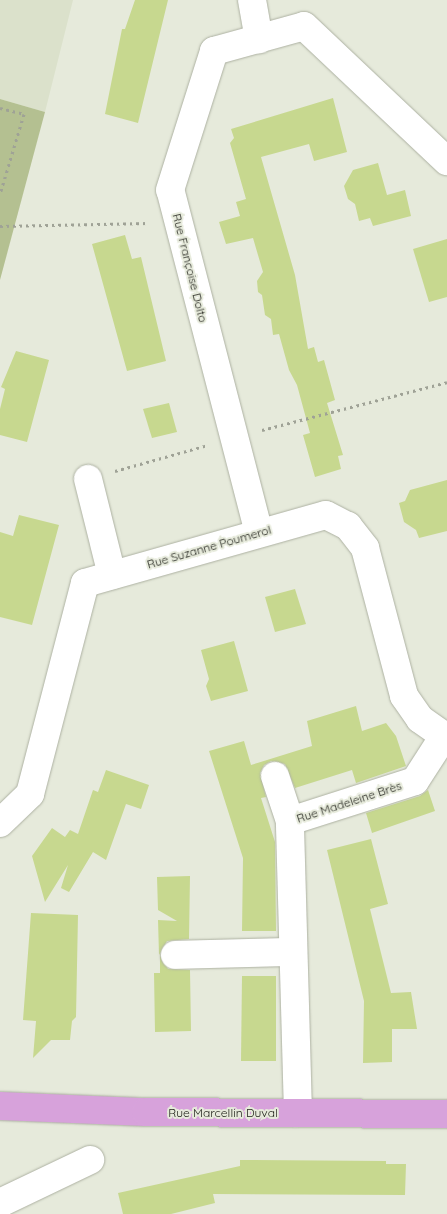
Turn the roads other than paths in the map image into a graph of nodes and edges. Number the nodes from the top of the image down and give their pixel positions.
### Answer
1 (252, 0) edge
2 (259, 39) junction
3 (447, 160) edge
4 (88, 479) road end
5 (259, 533) junction
6 (112, 575) junction
7 (445, 737) edge
8 (275, 776) dead end
9 (290, 821) junction
10 (0, 823) edge
11 (293, 952) junction
12 (175, 955) dead end
13 (0, 1106) edge
14 (298, 1113) junction
15 (447, 1114) edge
16 (90, 1160) dead end
17 (0, 1203) edge

1 - 2 street
2 - 3 street, Rue Françoise Dolto
2 - 5 street, Rue Françoise Dolto
4 - 6 street
5 - 6 street, Rue Suzanne Poumerol
5 - 7 street, Rue Suzanne Poumerol
6 - 10 street, Rue Suzanne Poumerol
7 - 9 street, Rue Madeleine Brès
8 - 9 street, Rue Madeleine Brès
9 - 11 street, Rue Madeleine Brès
11 - 12 street
11 - 14 street, Rue Madeleine Brès
13 - 14 main road, Rue Marcellin Duval
14 - 15 main road, Rue Marcellin Duval
16 - 17 street

